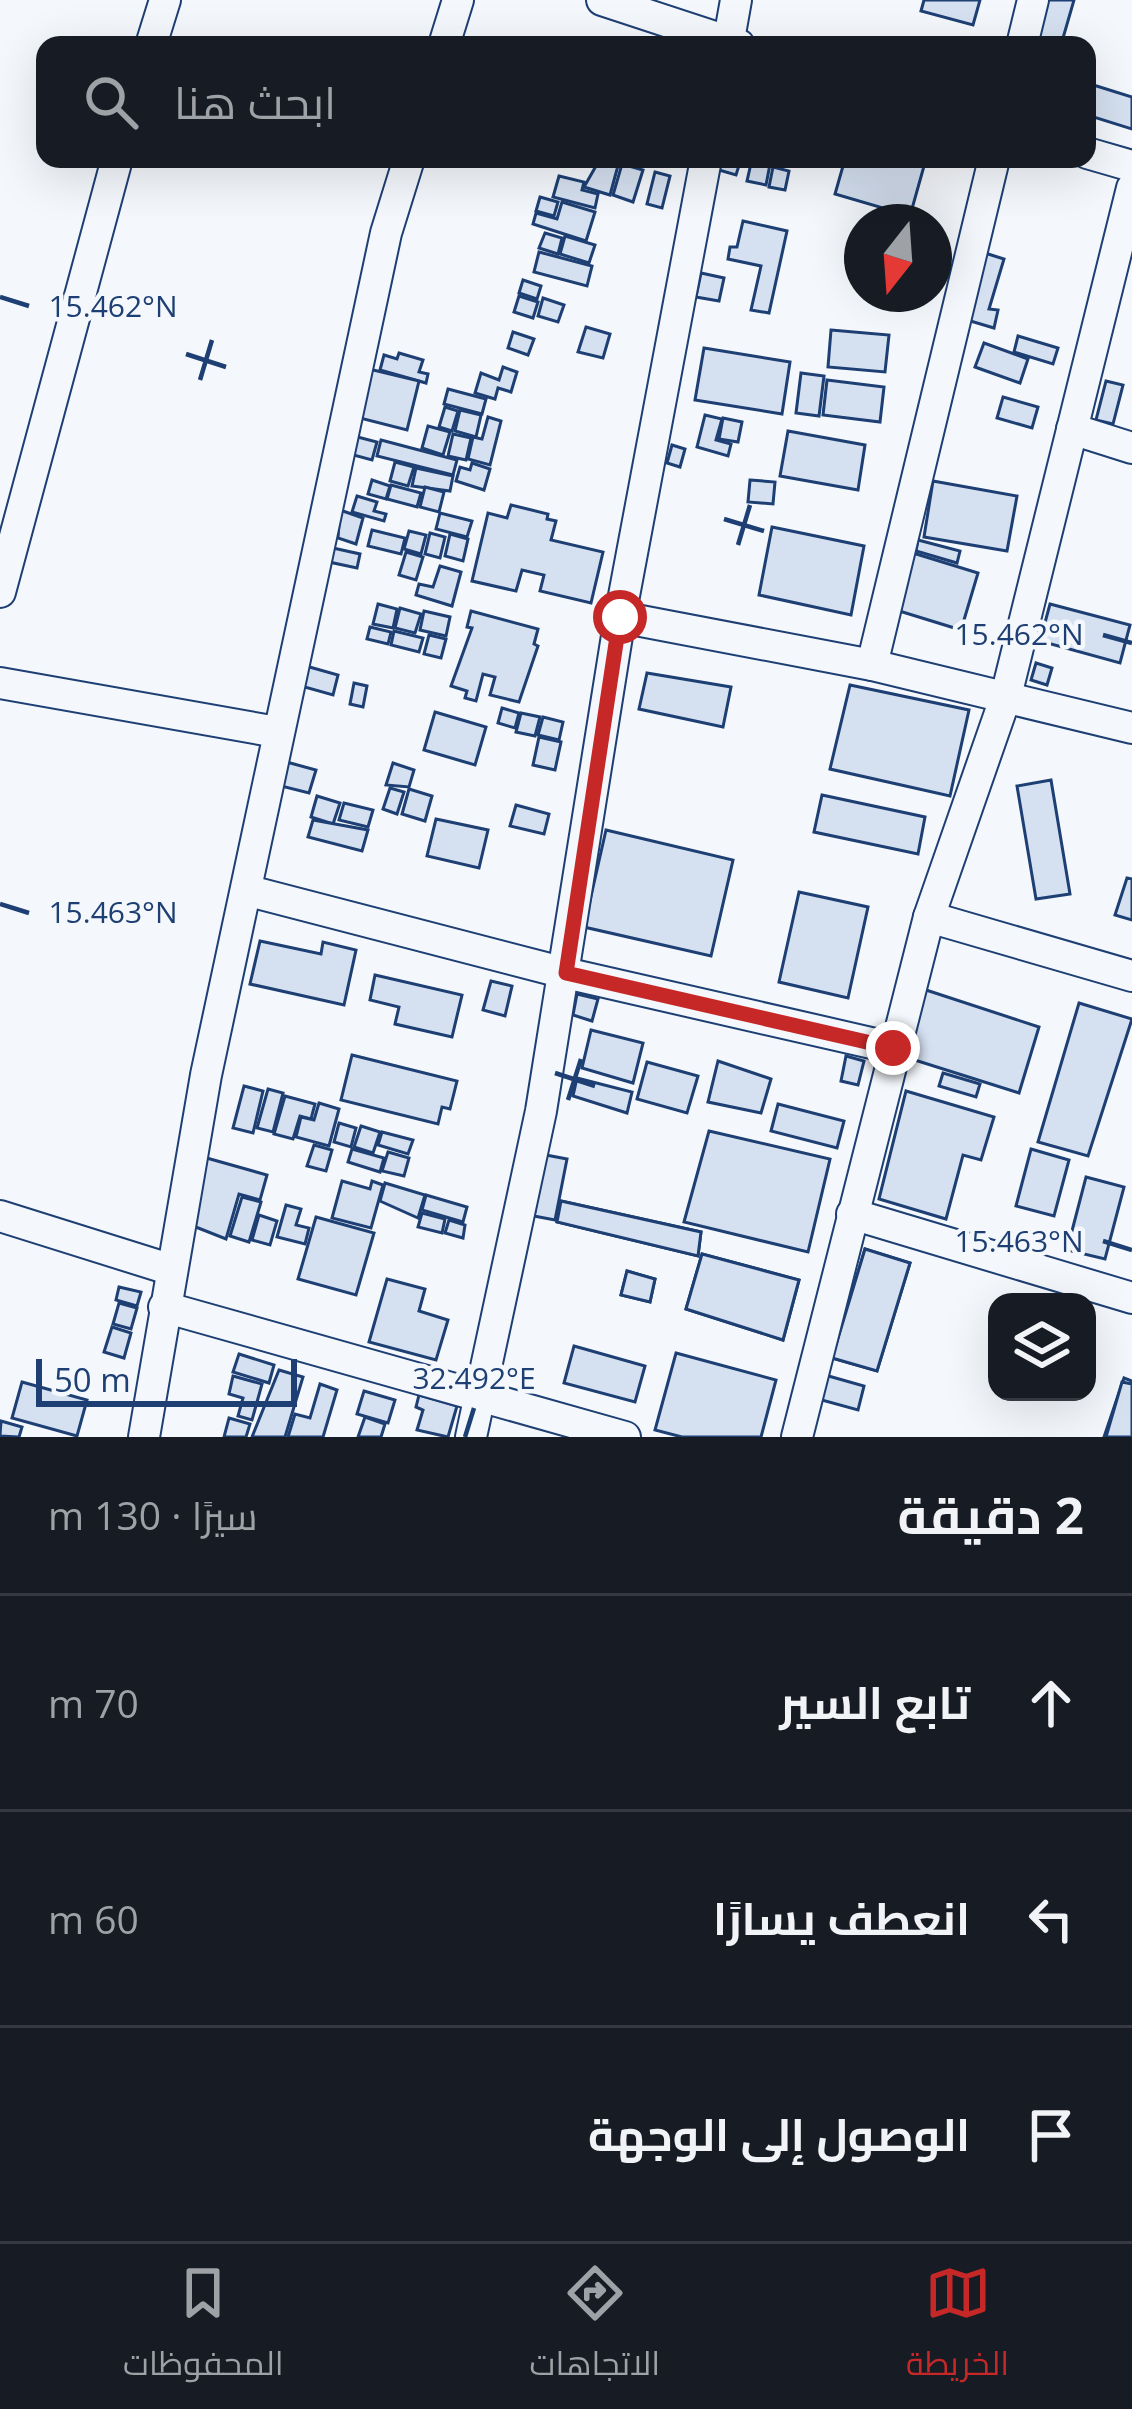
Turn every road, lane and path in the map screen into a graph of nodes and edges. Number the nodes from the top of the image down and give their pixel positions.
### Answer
1 (165, 0) edge
2 (458, 0) edge
3 (602, 0) edge
4 (736, 0) edge
5 (1033, 0) edge
6 (154, 36) edge
7 (447, 36) edge
8 (708, 36) edge
9 (733, 36) edge
10 (1024, 36) edge
11 (1096, 156) edge
12 (1132, 166) edge
13 (114, 168) edge
14 (406, 168) edge
15 (704, 168) edge
16 (992, 168) edge
17 (1132, 188) edge
18 (1072, 429) junction
19 (1132, 448) edge
20 (13, 479) edge
21 (0, 592) edge
22 (620, 617) junction
23 (872, 665) junction
24 (0, 683) edge
25 (1006, 696) junction
26 (1132, 728) edge
27 (277, 732) junction
28 (249, 891) junction
29 (929, 917) junction
30 (566, 973) junction
31 (1132, 976) edge
32 (893, 1048) junction
33 (852, 1214) junction
34 (0, 1216) edge
35 (169, 1269) junction
36 (1132, 1298) edge
37 (164, 1307) junction
38 (479, 1394) junction
39 (144, 1437) edge
40 (471, 1437) edge
41 (625, 1437) edge
42 (797, 1437) edge

1 - 6 street
2 - 7 street
3 - 8 street
4 - 9 street
5 - 10 street
11 - 12 street
13 - 20 street
14 - 27 street
15 - 22 street
16 - 23 street
17 - 18 street
18 - 19 street
18 - 25 street
20 - 21 street
22 - 23 street
22 - 30 street
23 - 25 street
24 - 27 street
25 - 26 street
25 - 29 street
27 - 28 street
28 - 30 street
28 - 35 street
29 - 31 street
29 - 32 street
30 - 32 street
30 - 38 street
32 - 33 street
33 - 36 street
33 - 42 street
34 - 35 street
35 - 37 street
37 - 38 street
37 - 39 street
38 - 40 street
38 - 41 street

